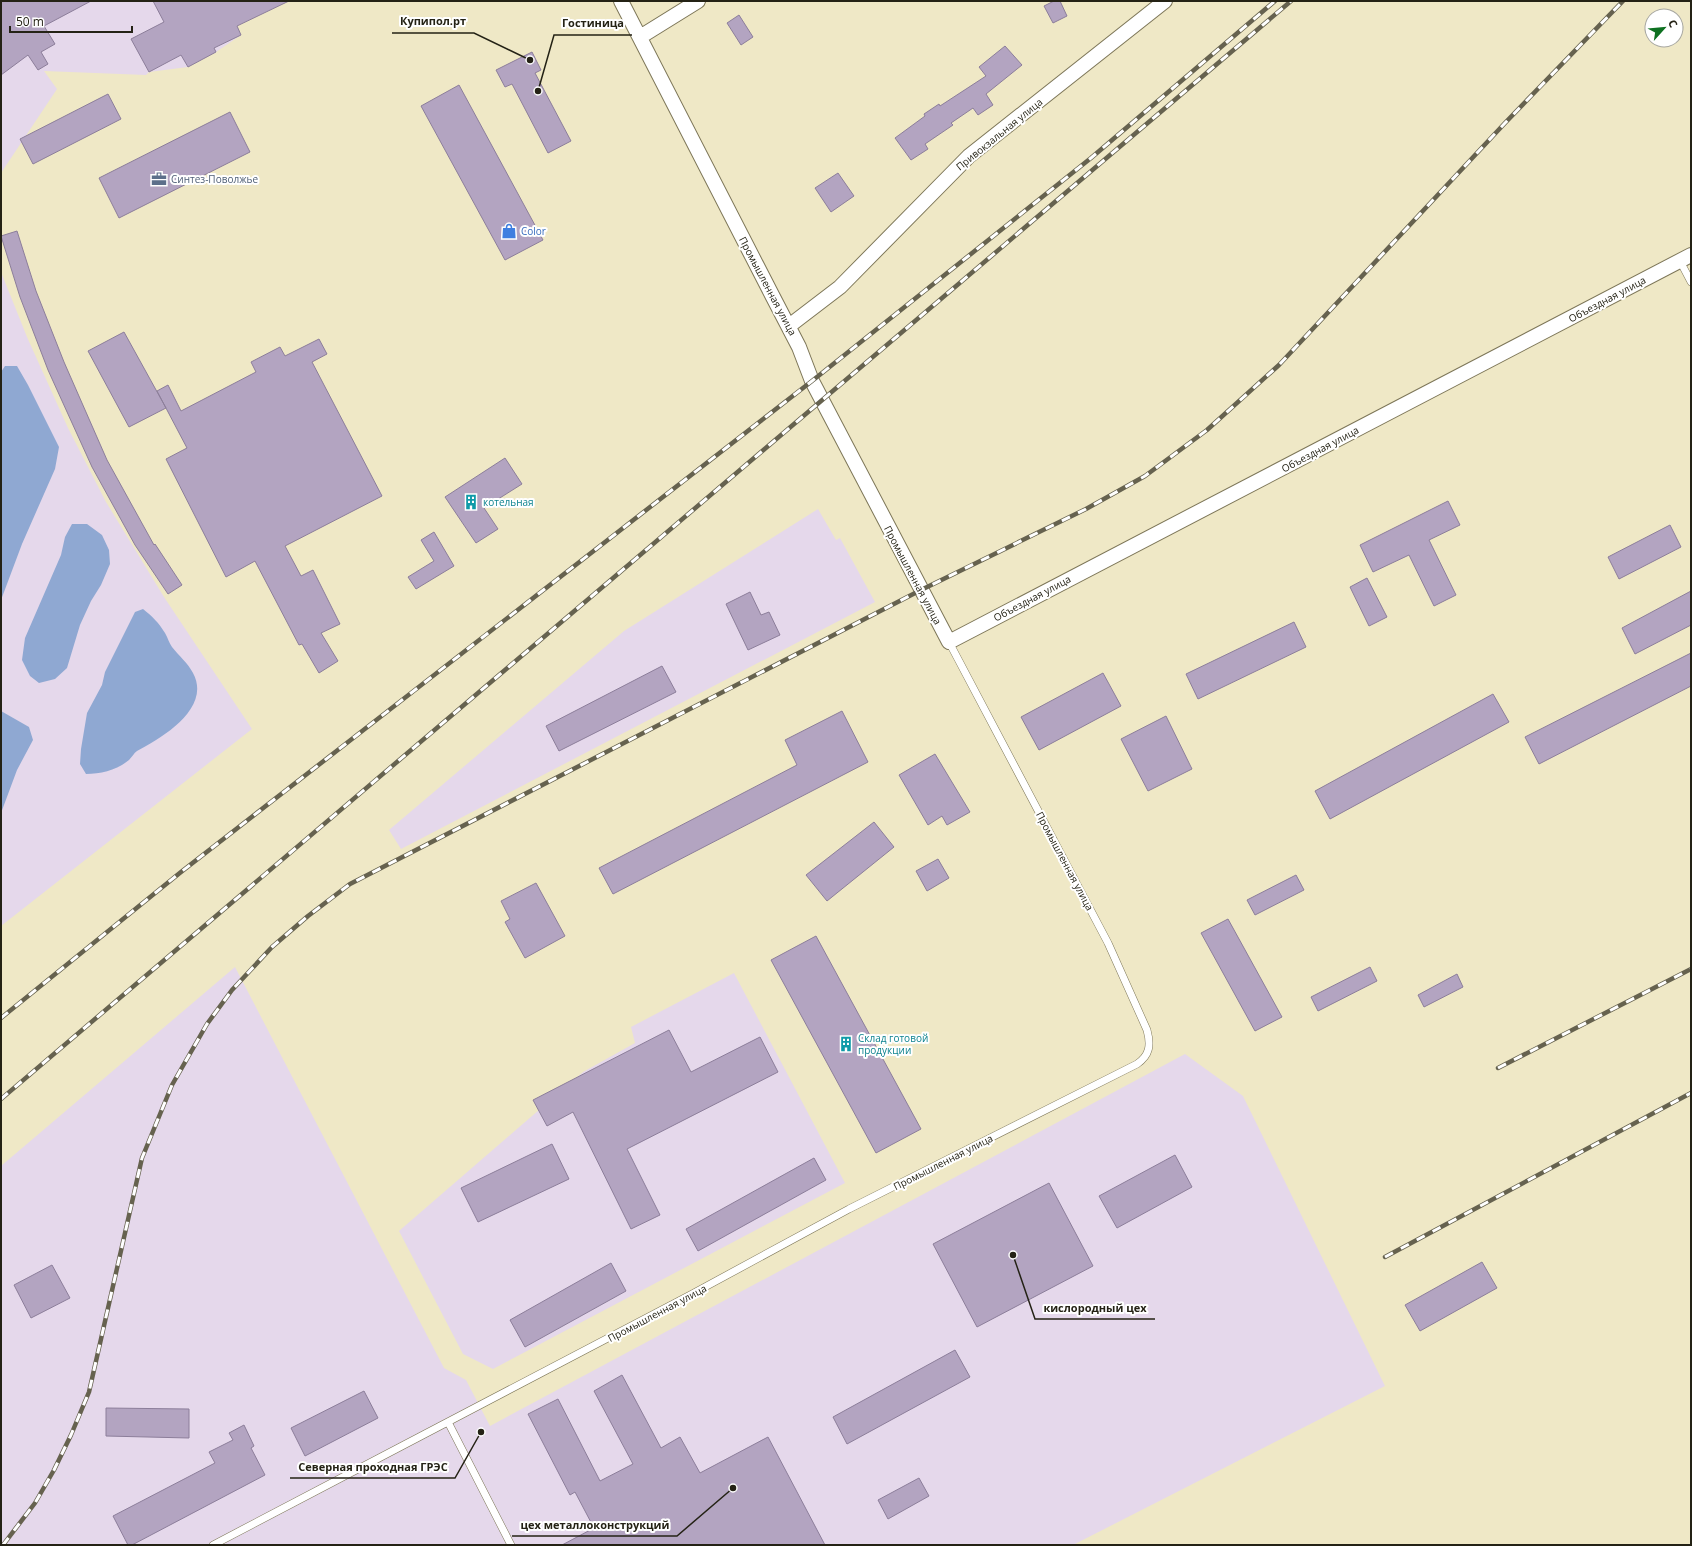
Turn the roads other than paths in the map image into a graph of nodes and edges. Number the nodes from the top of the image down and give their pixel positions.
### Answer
1 (621, 1) edge
2 (698, 1) edge
3 (1166, 1) edge
4 (640, 37) junction
5 (1685, 258) edge
6 (1691, 282) edge
7 (789, 326) junction
8 (948, 642) junction
9 (448, 1422) junction
10 (213, 1545) edge
11 (511, 1545) edge

1 - 4 street, Промышленная улица
2 - 4 street
3 - 7 street, Привокзальная улица
4 - 7 street, Промышленная улица
5 - 6 lane
5 - 8 street, Объездная улица
7 - 8 street, Промышленная улица
8 - 9 lane, Промышленная улица
9 - 10 lane
9 - 11 lane

